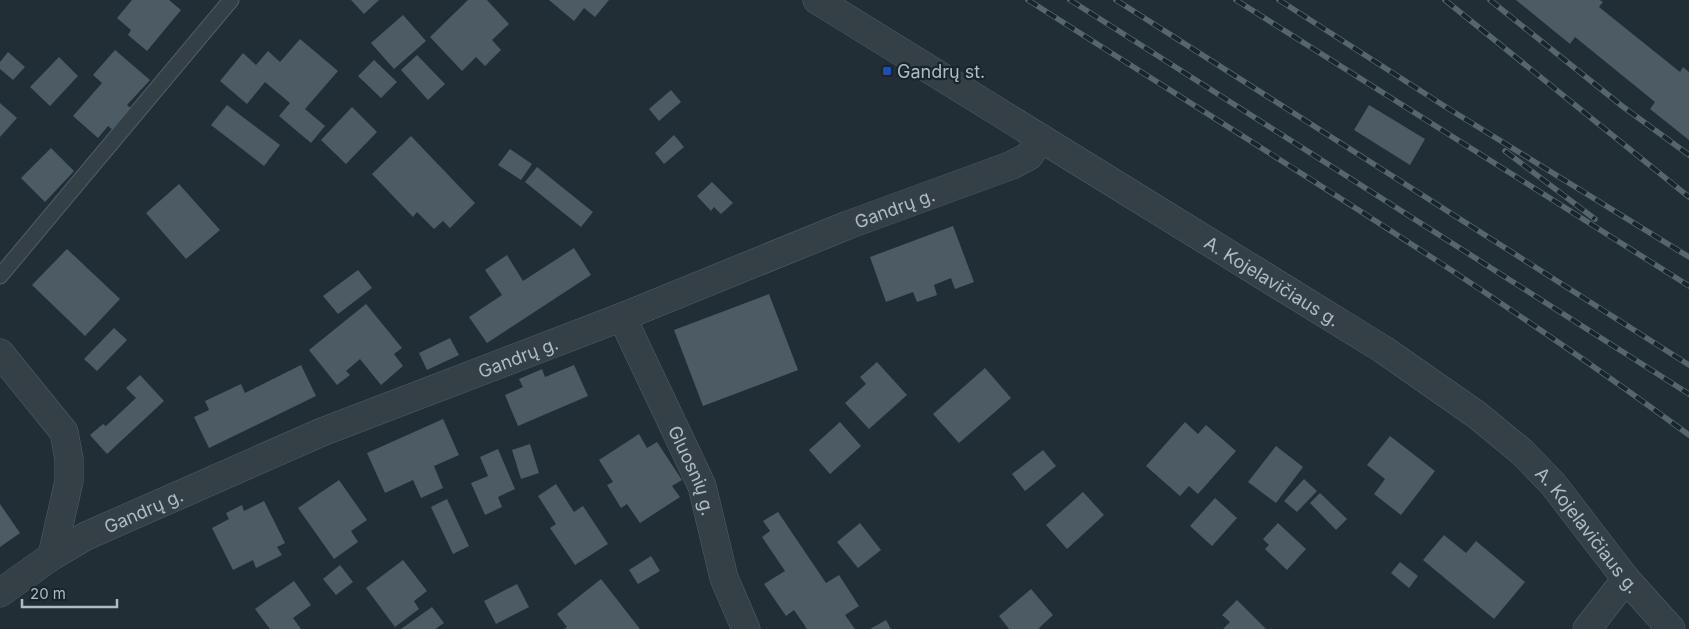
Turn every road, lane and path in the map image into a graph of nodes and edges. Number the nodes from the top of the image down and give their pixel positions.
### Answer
1 (231, 0) edge
2 (817, 0) edge
3 (1041, 138) junction
4 (0, 276) edge
5 (622, 317) junction
6 (0, 352) edge
7 (52, 556) junction
8 (1626, 579) junction
9 (0, 592) edge
10 (746, 629) edge
11 (1587, 629) edge
12 (1671, 629) edge

1 - 4 lane
2 - 3 street, A. Kojelavičiaus g.
3 - 5 street, Gandrų g.
3 - 8 street, A. Kojelavičiaus g.
5 - 7 street, Gandrų g.
5 - 10 street, Gluosnių g.
6 - 7 street
7 - 9 street, Gandrų g.
8 - 11 street
8 - 12 street, A. Kojelavičiaus g.

